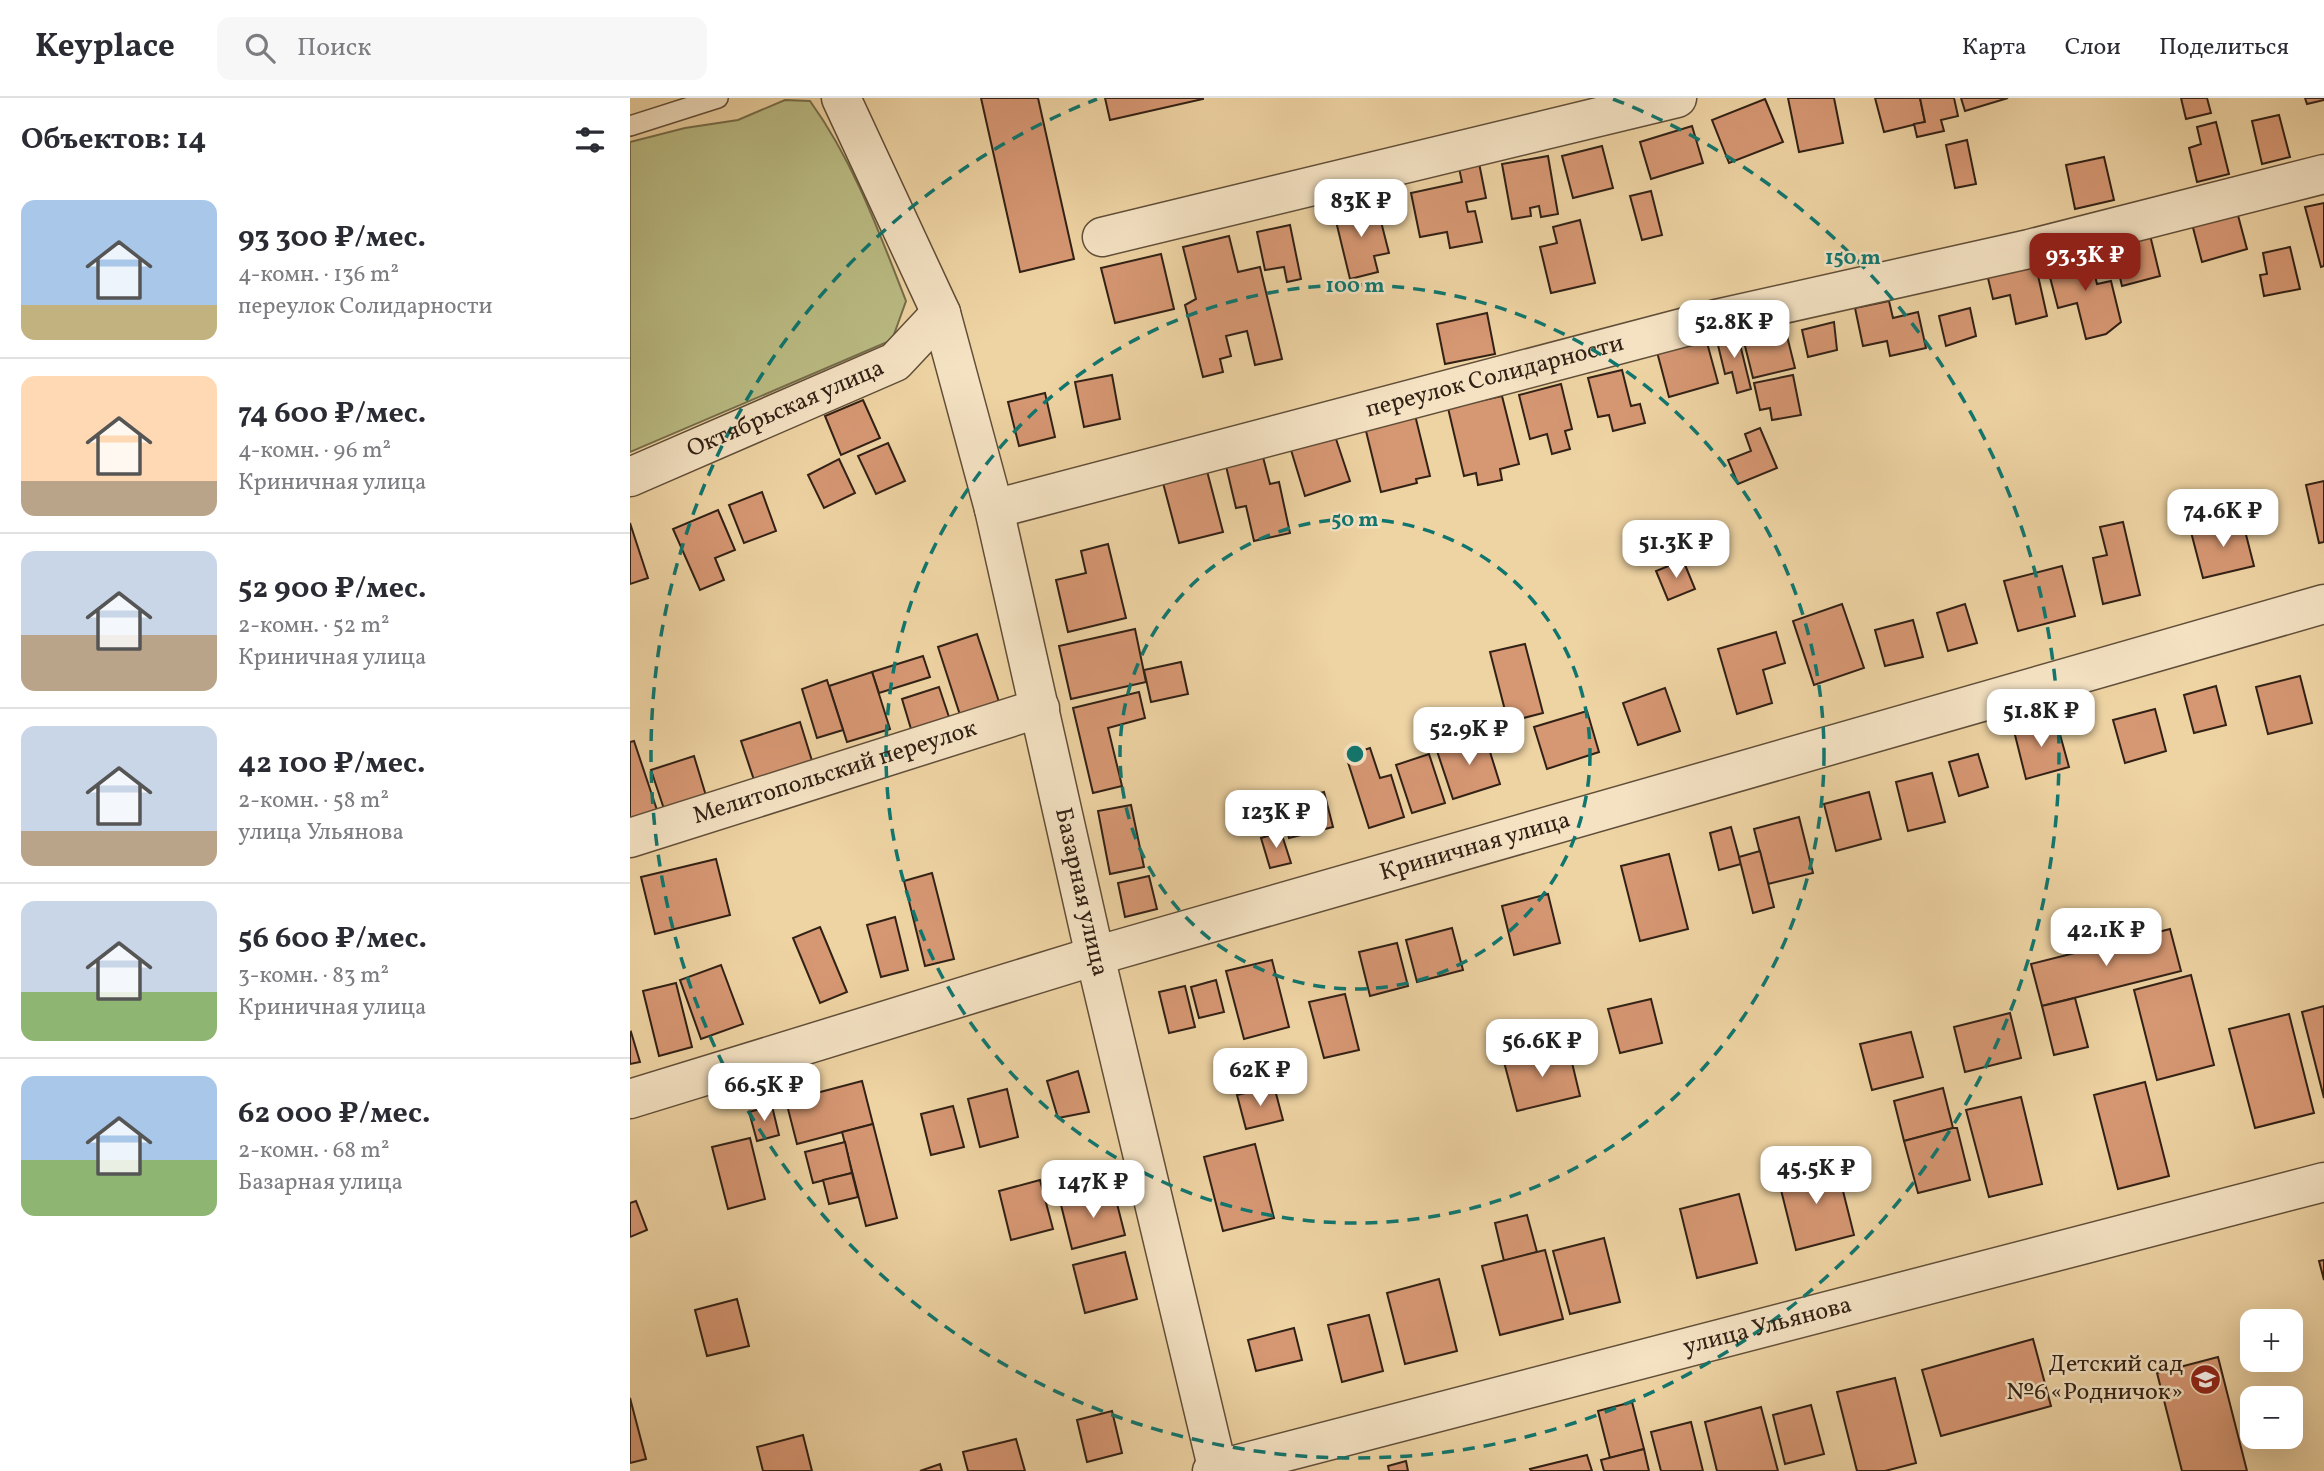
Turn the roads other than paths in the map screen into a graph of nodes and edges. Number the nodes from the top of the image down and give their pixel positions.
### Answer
1 (718, 98) edge
2 (841, 98) edge
3 (1677, 98) edge
4 (630, 126) edge
5 (2324, 174) edge
6 (1102, 237) dead end
7 (941, 313) junction
8 (630, 477) edge
9 (994, 509) junction
10 (2324, 604) edge
11 (1040, 708) junction
12 (630, 838) edge
13 (1095, 956) junction
14 (630, 1098) edge
15 (2324, 1182) edge
16 (1216, 1470) edge

1 - 4 lane
2 - 7 street
3 - 6 street
5 - 9 street, переулок Солидарности
7 - 8 street, Октябрьская улица
7 - 9 street, Базарная улица
9 - 11 street, Базарная улица
10 - 13 street, Криничная улица
11 - 12 street, Мелитопольский переулок
11 - 13 street, Базарная улица
13 - 14 street, Криничная улица
13 - 16 street, Базарная улица
15 - 16 street, улица Ульянова

